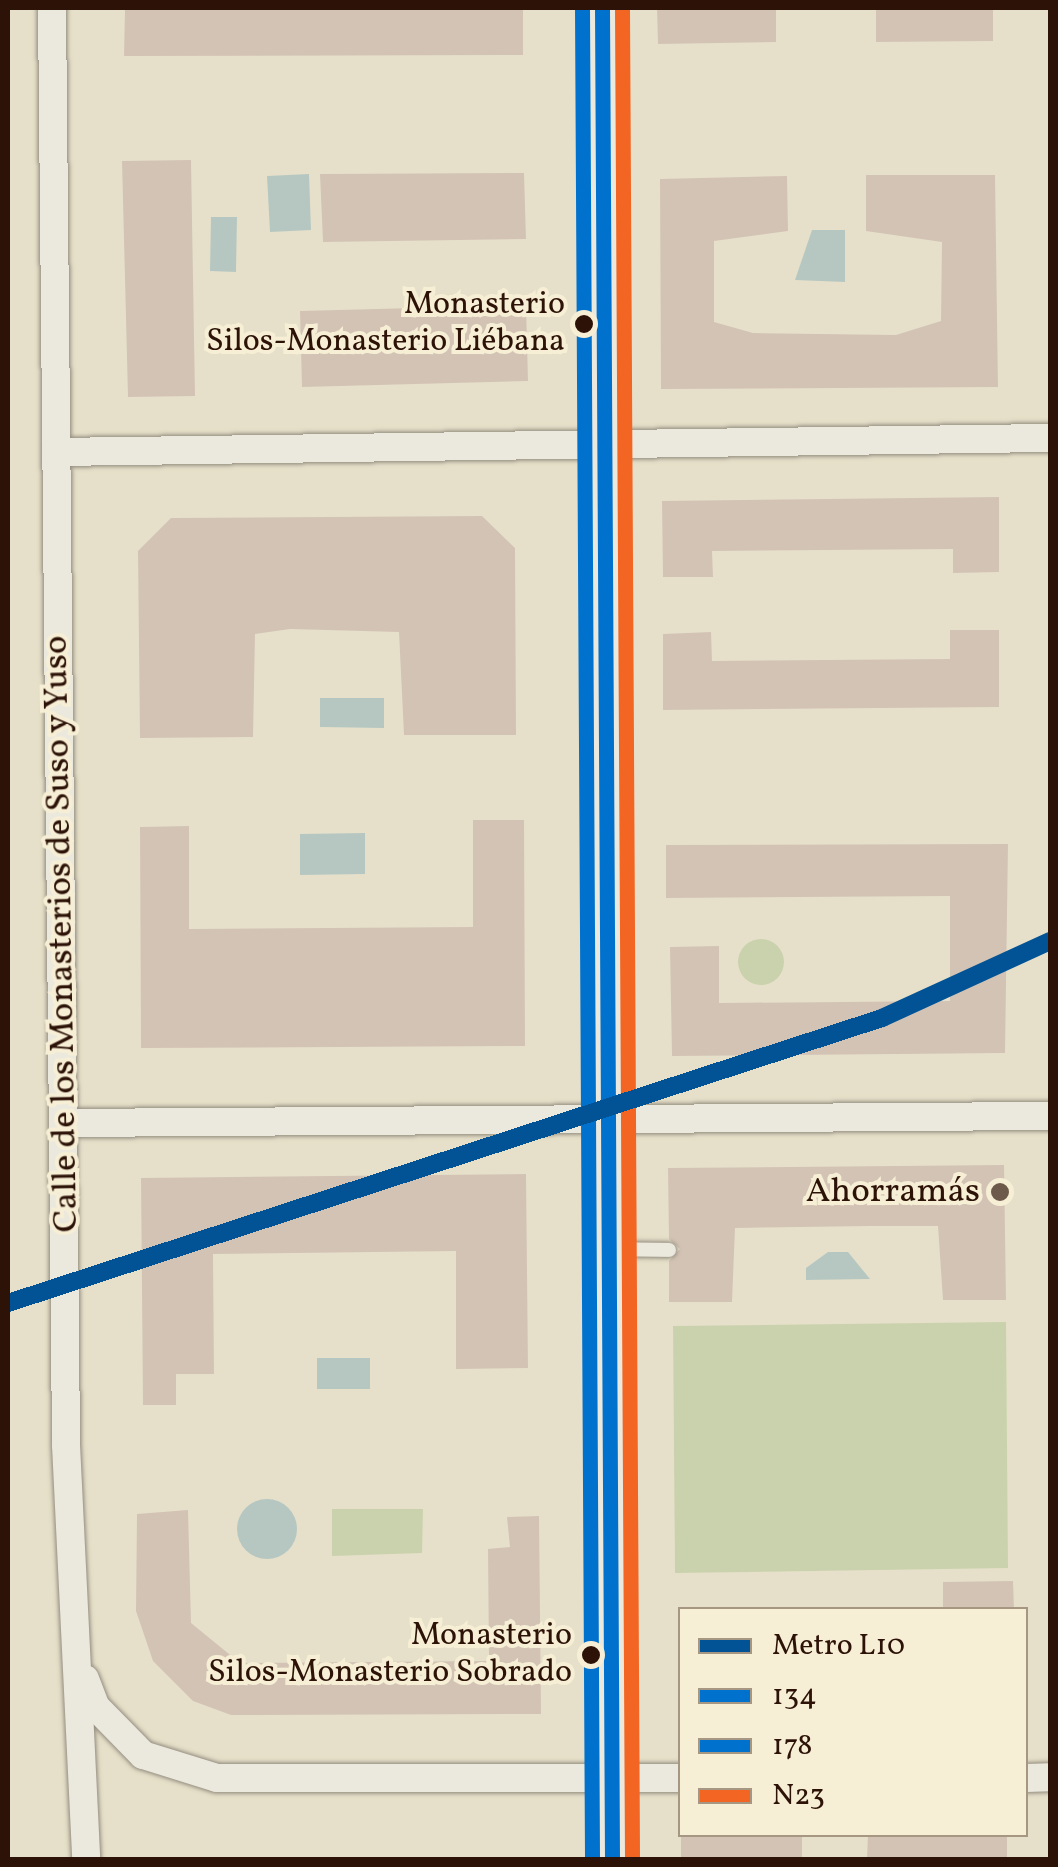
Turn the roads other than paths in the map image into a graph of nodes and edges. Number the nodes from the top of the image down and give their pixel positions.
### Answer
1 (52, 8) edge
2 (602, 8) edge
3 (1050, 438) edge
4 (601, 448) junction
5 (56, 452) junction
6 (1050, 1116) edge
7 (606, 1121) junction
8 (66, 1124) junction
9 (607, 1249) junction
10 (669, 1250) dead end
11 (73, 1650) junction
12 (612, 1777) junction
13 (678, 1778) edge
14 (86, 1860) edge
15 (612, 1860) edge

1 - 5 street, Calle de los Monasterios de Suso y Yuso
2 - 4 street
3 - 4 street
4 - 5 street
4 - 7 street
5 - 8 street, Calle de los Monasterios de Suso y Yuso
6 - 7 street
7 - 8 street
7 - 9 street
8 - 11 street, Calle de los Monasterios de Suso y Yuso
9 - 10 lane
9 - 12 street
11 - 12 street
11 - 14 street, Calle de los Monasterios de Suso y Yuso
12 - 13 street
12 - 15 street

